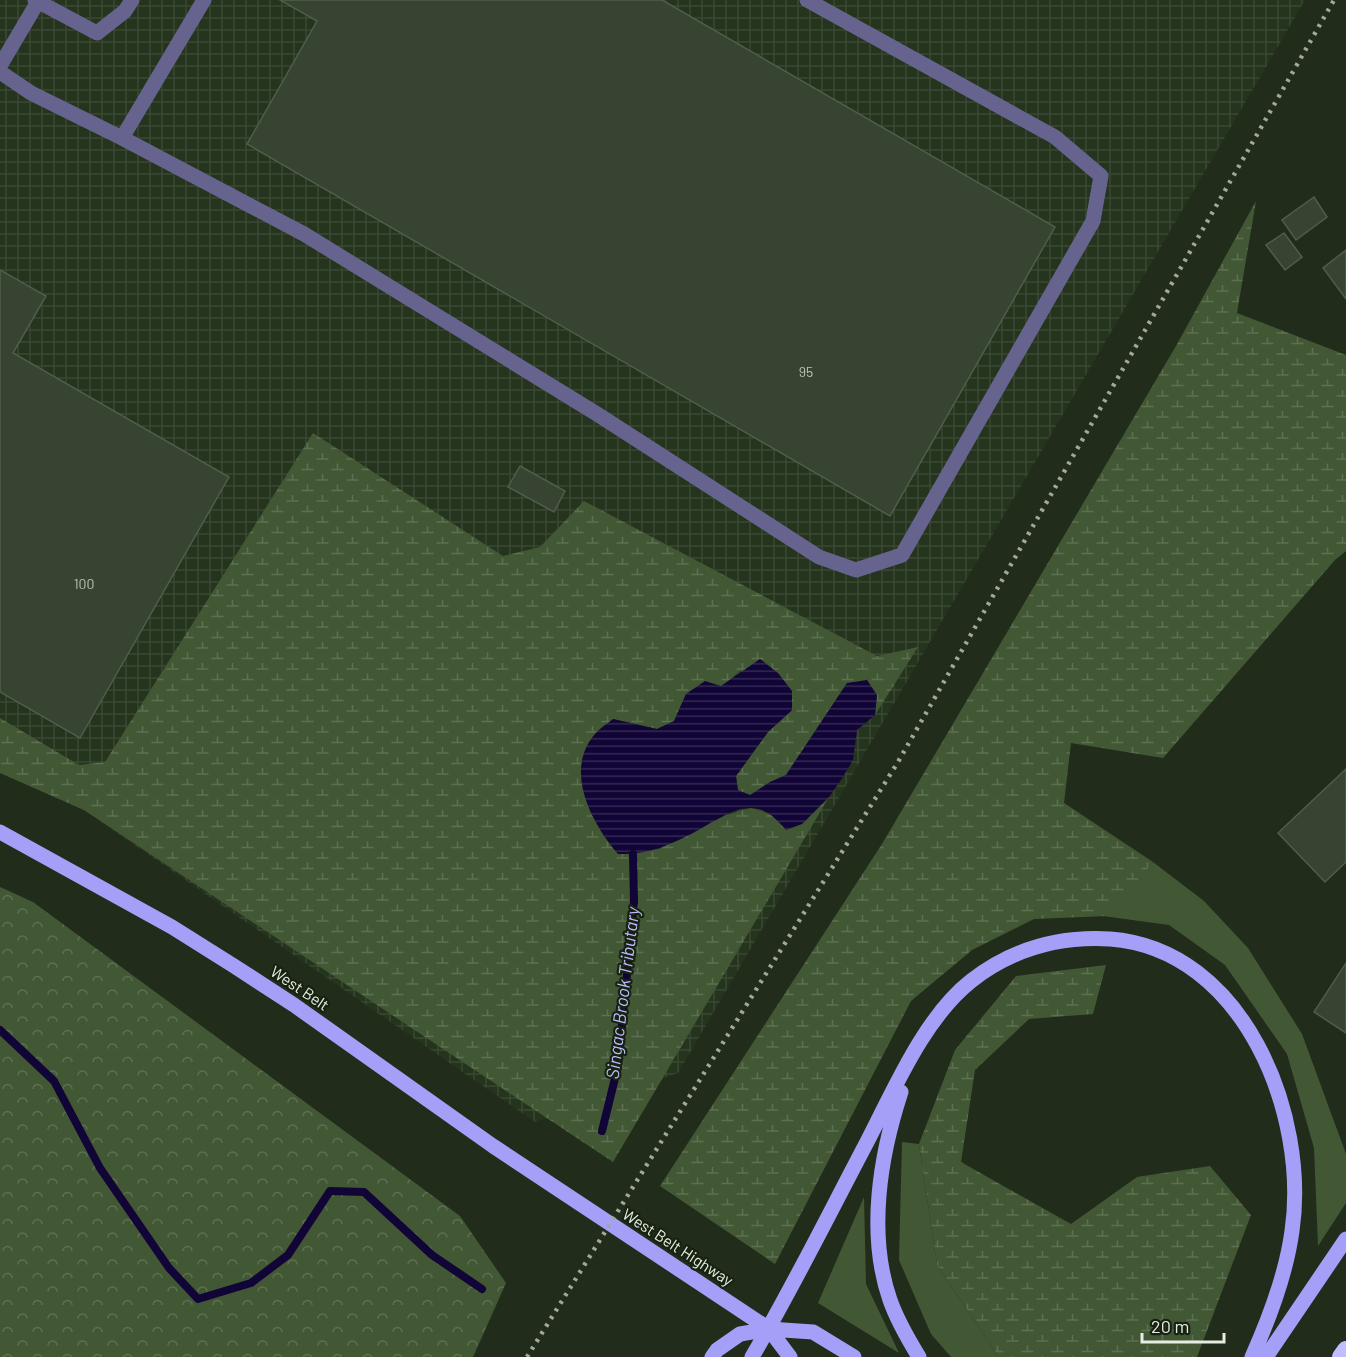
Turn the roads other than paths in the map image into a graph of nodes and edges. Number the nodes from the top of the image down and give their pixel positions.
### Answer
1 (132, 0) edge
2 (204, 0) edge
3 (807, 0) edge
4 (38, 1) edge
5 (0, 66) edge
6 (0, 72) edge
7 (122, 138) junction
8 (0, 832) edge
9 (924, 1036) junction
10 (566, 1195) joint
11 (1346, 1239) edge
12 (769, 1329) junction
13 (1346, 1350) edge
14 (712, 1357) edge
15 (752, 1357) edge
16 (790, 1357) edge
17 (854, 1357) edge
18 (919, 1357) edge
19 (1252, 1357) edge
20 (1266, 1357) edge
21 (1341, 1357) edge

1 - 4 lane
2 - 7 lane
3 - 7 lane
4 - 5 lane
6 - 7 lane
8 - 10 main road, West Belt
9 - 12 main road
9 - 18 main road
9 - 19 main road
10 - 12 main road, West Belt Highway
11 - 20 main road
12 - 14 main road
12 - 15 main road
12 - 16 main road, West Belt Highway
12 - 17 main road, West Belt Highway
13 - 21 highway

